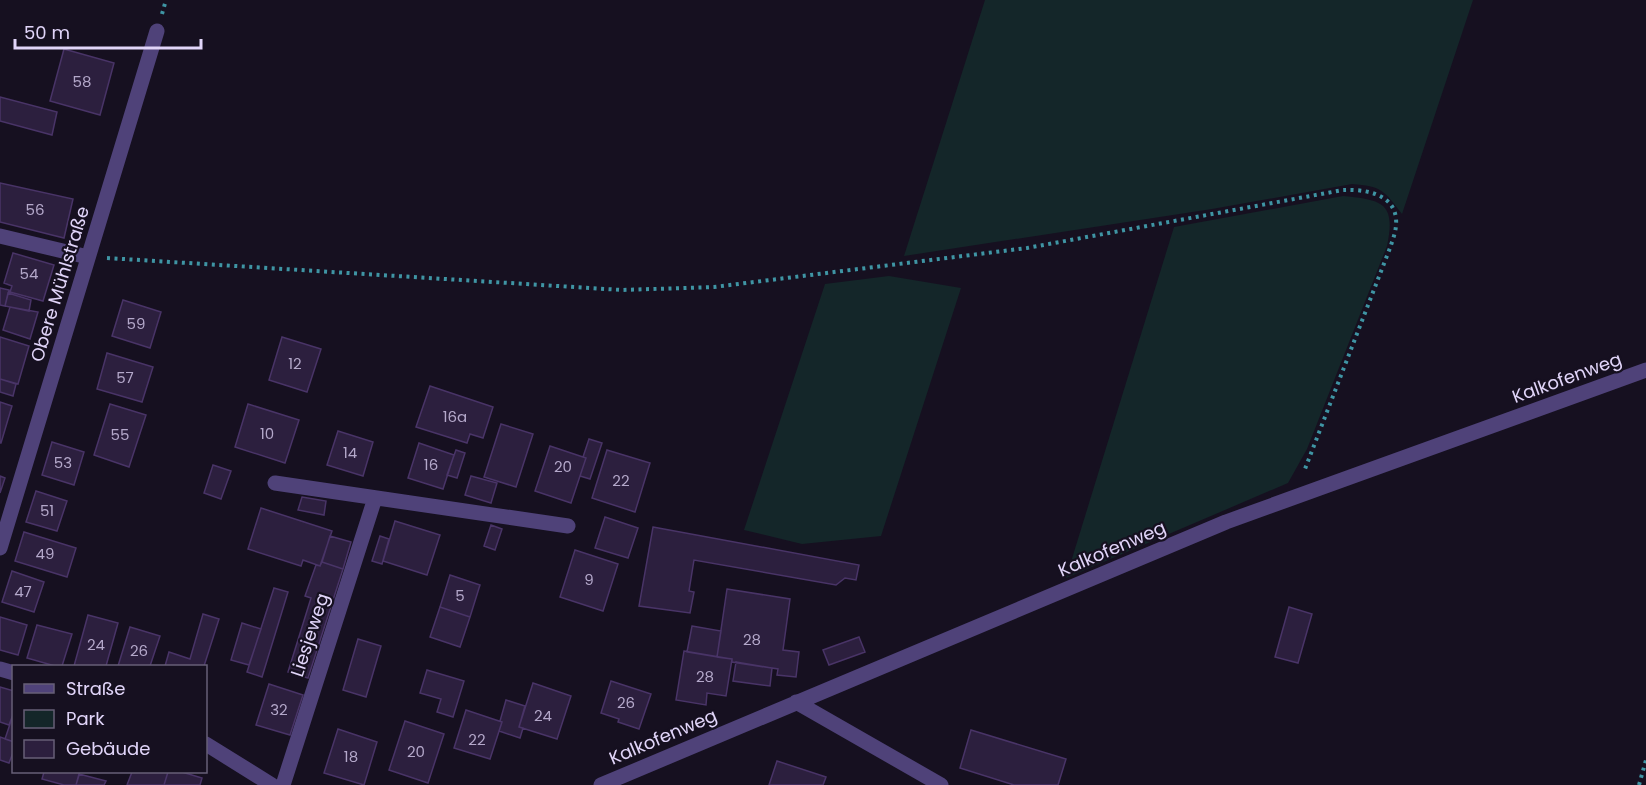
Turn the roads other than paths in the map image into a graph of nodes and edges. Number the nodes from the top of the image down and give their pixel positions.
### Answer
1 (157, 31) dead end
2 (0, 236) edge
3 (88, 257) junction
4 (1646, 370) edge
5 (275, 483) dead end
6 (375, 498) junction
7 (568, 526) dead end
8 (0, 548) edge
9 (796, 702) junction
10 (207, 745) edge
11 (272, 785) edge
12 (283, 785) edge
13 (601, 785) edge
14 (942, 785) edge

1 - 3 street, Obere Mühlstraße
2 - 3 street
3 - 8 street, Obere Mühlstraße
4 - 9 street, Kalkofenweg
5 - 6 street
6 - 7 street
6 - 12 street, Liesjeweg
9 - 13 street, Kalkofenweg
9 - 14 street
10 - 11 street

